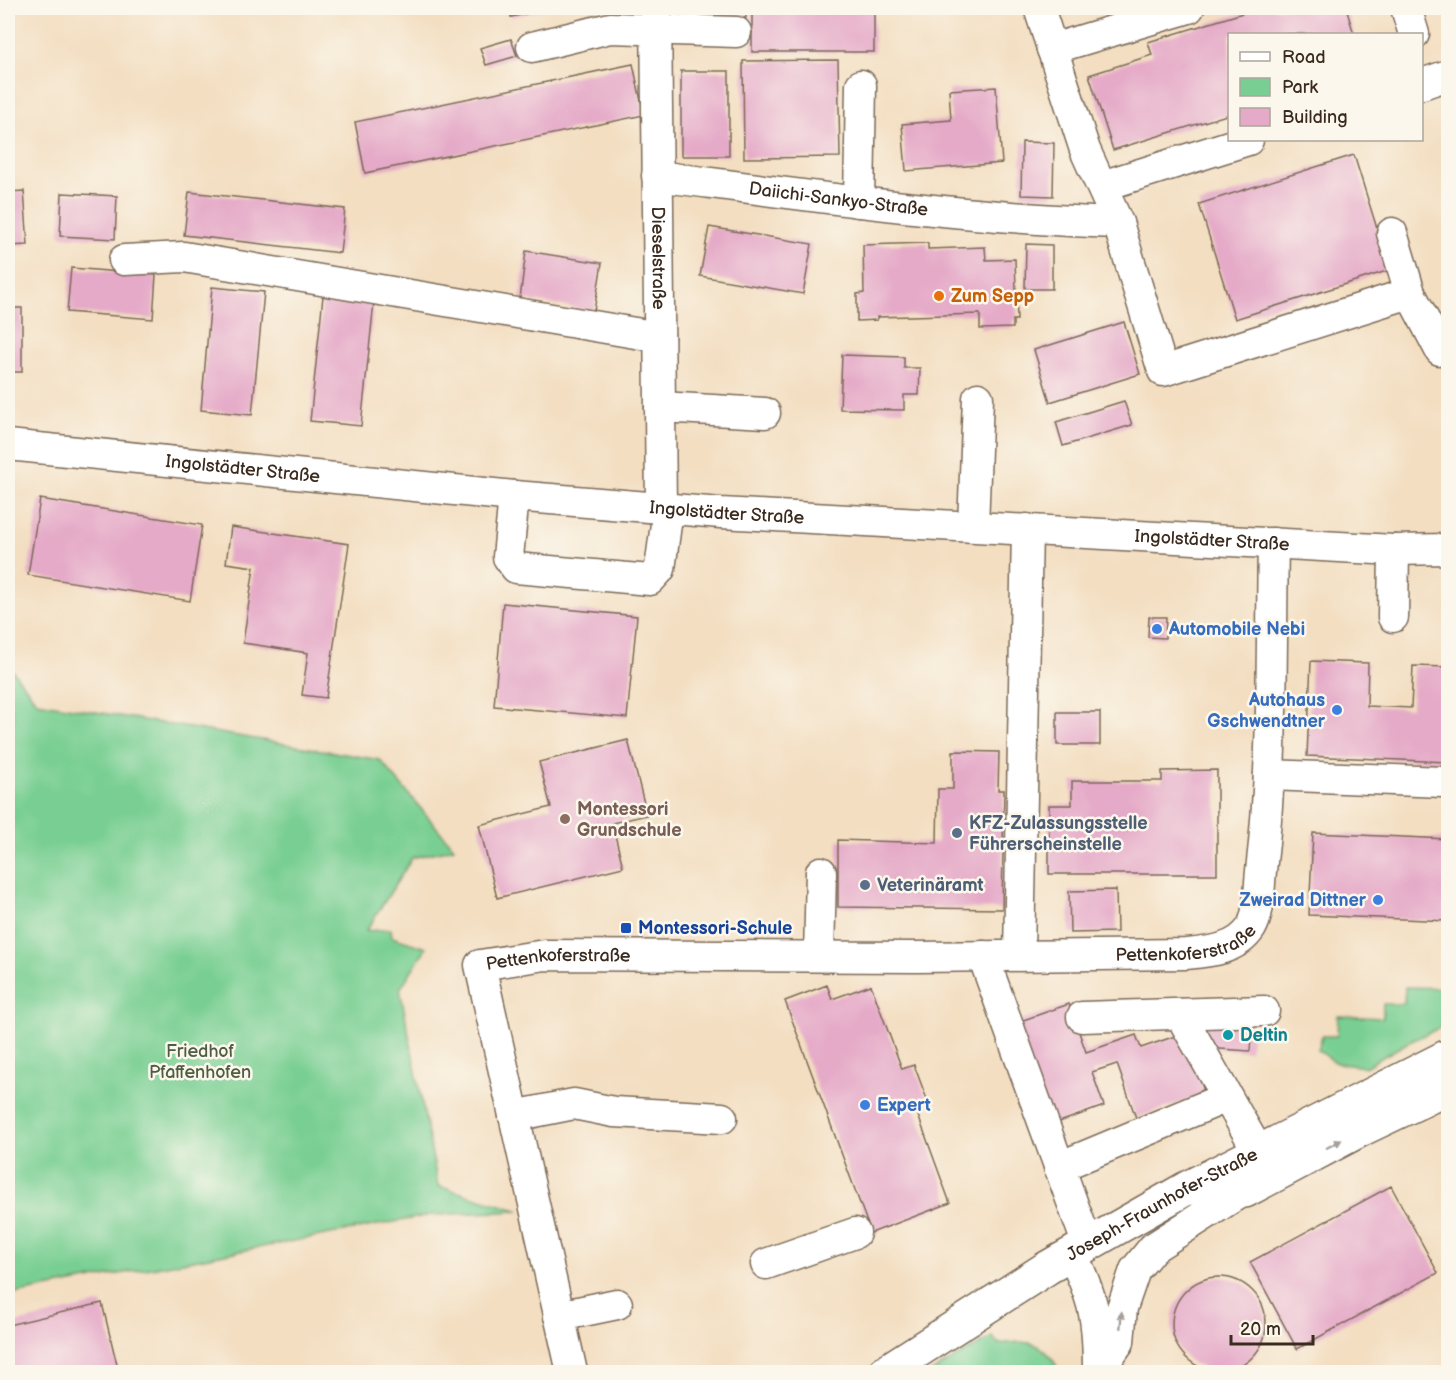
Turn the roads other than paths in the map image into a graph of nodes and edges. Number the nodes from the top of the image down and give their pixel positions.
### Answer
1 (1039, 8) edge
2 (1189, 8) edge
3 (1406, 8) edge
4 (656, 19) edge
5 (736, 32) dead end
6 (1414, 33) edge
7 (532, 47) dead end
8 (1052, 50) junction
9 (861, 85) dead end
10 (1245, 141) edge
11 (657, 176) junction
12 (1102, 186) junction
13 (859, 202) junction
14 (1118, 223) junction
15 (1392, 233) dead end
16 (124, 260) dead end
17 (1410, 294) junction
18 (659, 338) junction
19 (1449, 347) edge
20 (978, 398) dead end
21 (660, 407) junction
22 (765, 413) dead end
23 (8, 445) edge
24 (514, 496) junction
25 (664, 509) junction
26 (973, 526) junction
27 (1027, 529) junction
28 (1273, 543) junction
29 (1449, 549) edge
30 (1394, 550) junction
31 (1393, 617) dead end
32 (1269, 775) junction
33 (1443, 782) dead end
34 (821, 872) dead end
35 (1018, 955) junction
36 (819, 956) junction
37 (983, 956) junction
38 (1264, 1011) dead end
39 (1180, 1014) junction
40 (1082, 1017) dead end
41 (1449, 1056) edge
42 (1449, 1088) edge
43 (1227, 1097) junction
44 (1328, 1114) junction
45 (514, 1116) junction
46 (722, 1118) dead end
47 (1258, 1151) junction
48 (1059, 1167) junction
49 (1187, 1188) junction
50 (1245, 1191) junction
51 (855, 1233) dead end
52 (1080, 1250) junction
53 (766, 1264) dead end
54 (617, 1304) dead end
55 (559, 1316) junction
56 (572, 1372) edge
57 (885, 1372) edge
58 (1098, 1372) edge

1 - 8 street
2 - 8 street
3 - 6 street
4 - 5 street
4 - 7 street
4 - 11 street, Dieselstraße
8 - 12 street
9 - 13 street
10 - 12 street
11 - 13 street, Daiichi-Sankyo-Straße
11 - 18 street, Dieselstraße
12 - 14 street
13 - 14 street, Daiichi-Sankyo-Straße
14 - 17 street
15 - 17 street
16 - 18 street
17 - 19 street
18 - 21 street, Dieselstraße
20 - 26 street
21 - 22 street
21 - 25 street, Dieselstraße
23 - 24 street, Ingolstädter Straße
24 - 25 street, Ingolstädter Straße
24 - 25 street, Dieselstraße
25 - 26 street, Ingolstädter Straße
26 - 27 street, Ingolstädter Straße
27 - 28 street, Ingolstädter Straße
27 - 35 street
28 - 30 street, Ingolstädter Straße
28 - 32 street, Pettenkoferstraße
29 - 30 street, Ingolstädter Straße
30 - 31 street
32 - 33 street
32 - 35 street, Pettenkoferstraße
34 - 36 street
35 - 37 street, Pettenkoferstraße
36 - 37 street, Pettenkoferstraße
36 - 45 street, Pettenkoferstraße
37 - 48 street
38 - 39 street
39 - 40 street
39 - 43 street
41 - 44 main road, Joseph-Fraunhofer-Straße
50 -> 42 main road
43 - 47 street
43 - 48 street
44 - 47 main road, Joseph-Fraunhofer-Straße
44 - 50 street
45 - 46 street
45 - 55 street, Pettenkoferstraße
47 - 49 main road, Joseph-Fraunhofer-Straße
48 - 52 street
49 - 50 main road
49 - 52 main road, Joseph-Fraunhofer-Straße
58 -> 50 street
51 - 53 street
52 - 57 main road, Joseph-Fraunhofer-Straße
52 - 58 street
54 - 55 street
55 - 56 street, Pettenkoferstraße

